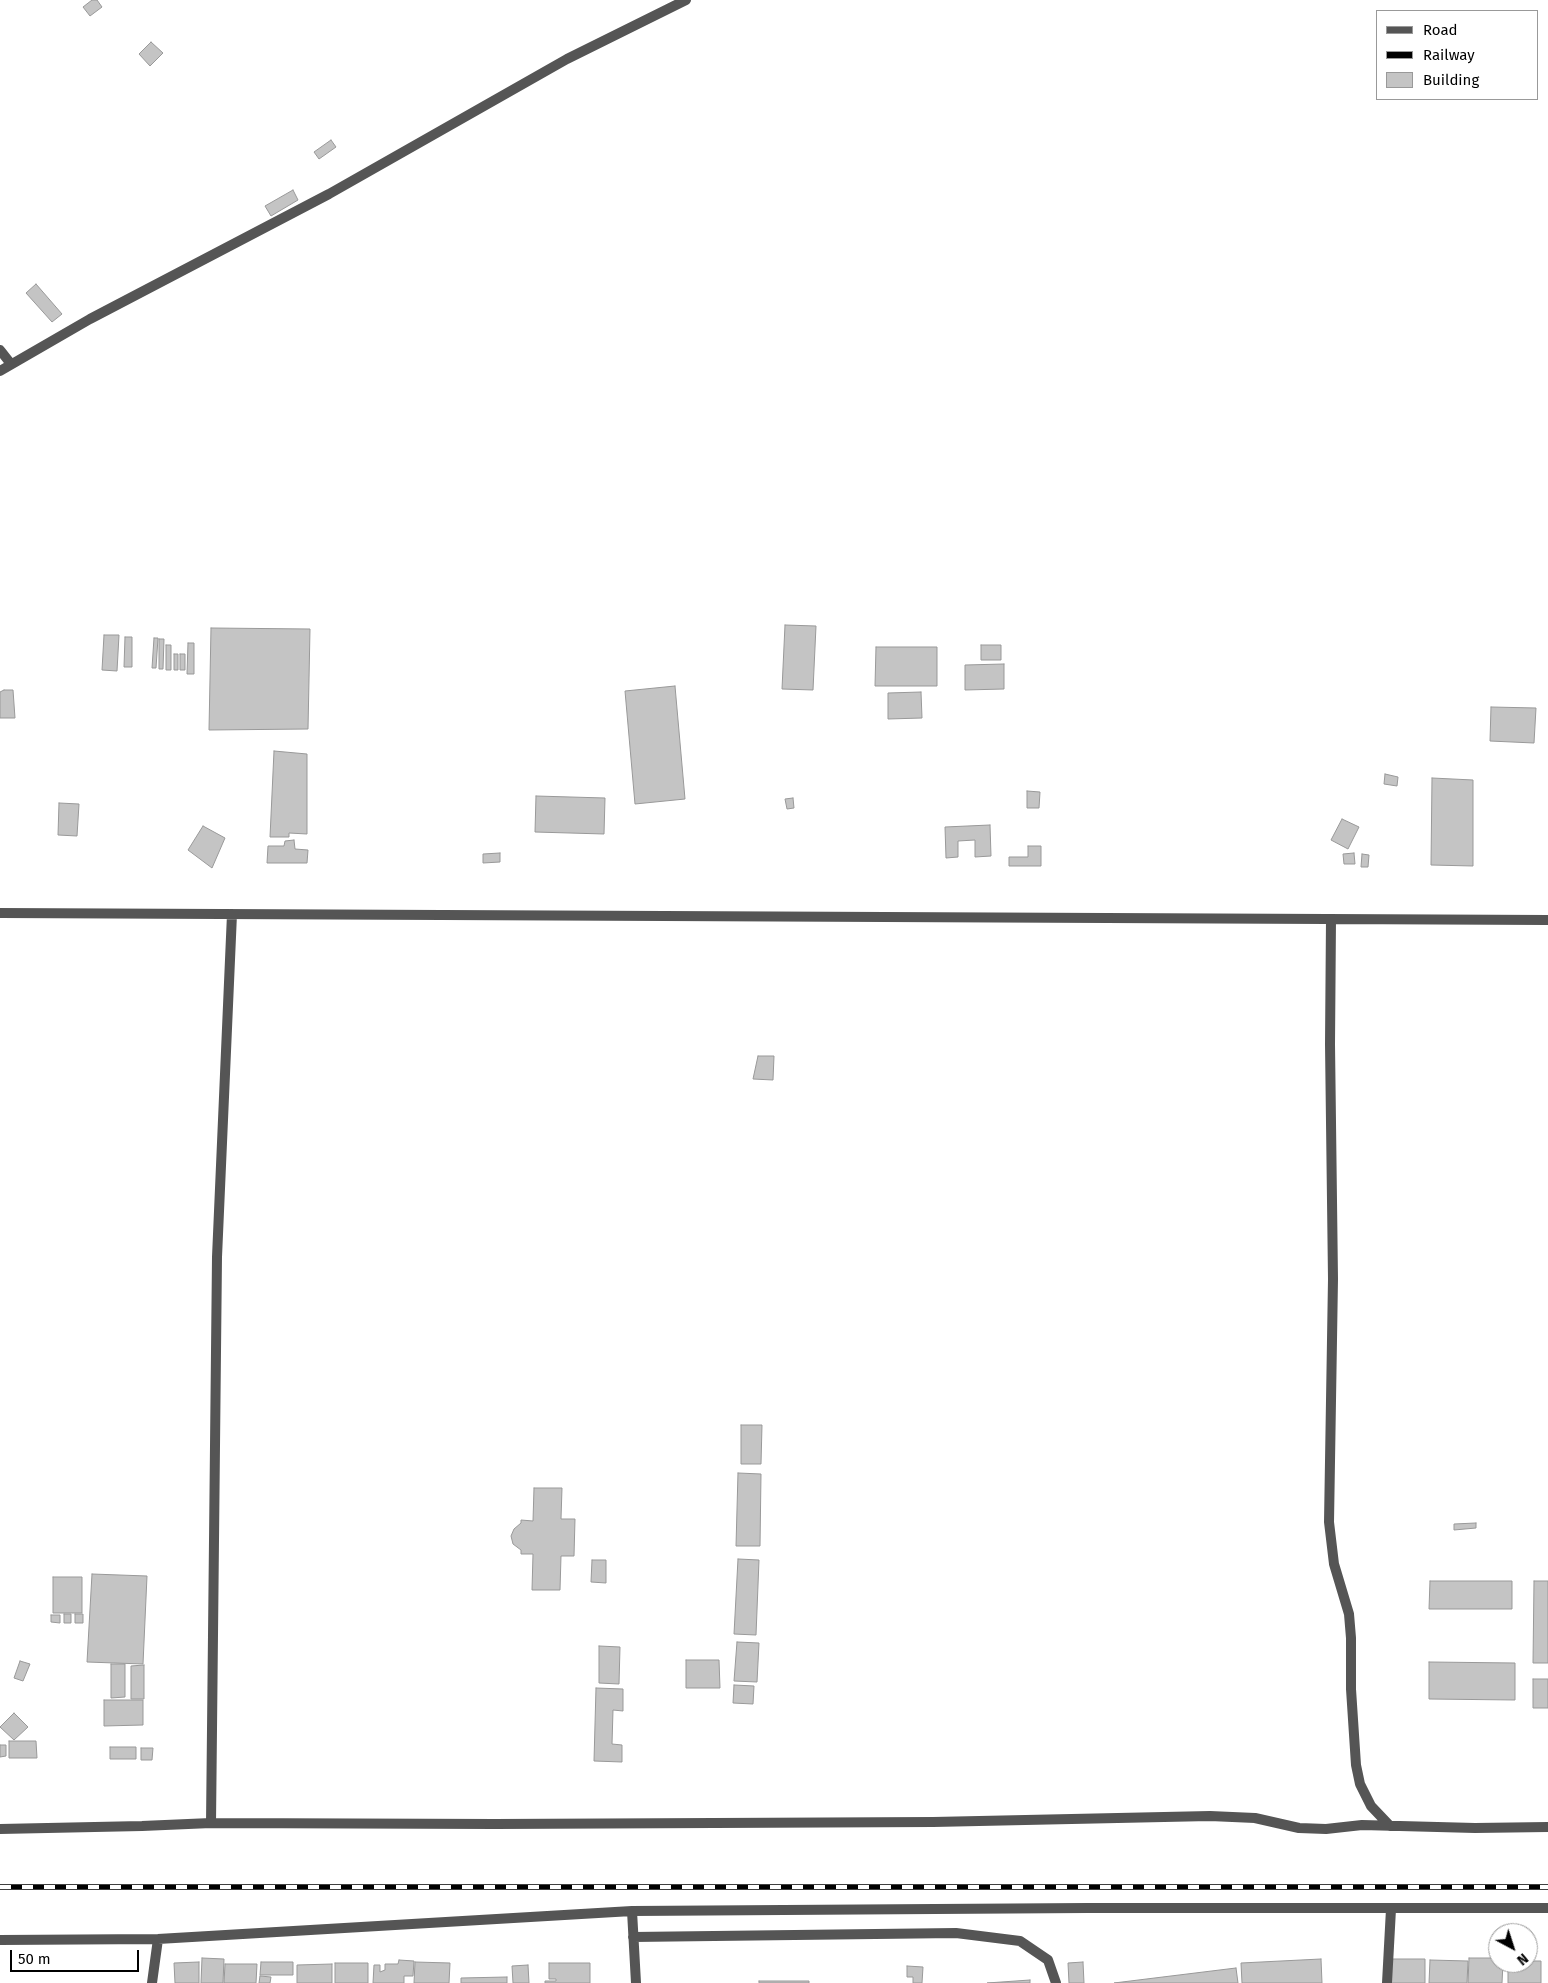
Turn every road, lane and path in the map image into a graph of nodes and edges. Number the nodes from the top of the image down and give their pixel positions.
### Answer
1 (686, 0) edge
2 (0, 350) edge
3 (11, 364) junction
4 (0, 371) edge
5 (0, 913) edge
6 (232, 914) junction
7 (1331, 919) junction
8 (1548, 920) edge
9 (211, 1822) junction
10 (1390, 1826) junction
11 (1548, 1827) edge
12 (0, 1829) edge
13 (1548, 1908) edge
14 (1391, 1909) junction
15 (632, 1911) junction
16 (634, 1937) junction
17 (158, 1939) junction
18 (0, 1940) edge
19 (152, 1983) edge
20 (636, 1983) edge
21 (1056, 1983) edge
22 (1387, 1983) edge

1 - 3 street
2 - 3 street
3 - 4 street
5 - 6 street
6 - 7 street
6 - 9 street
7 - 8 street
7 - 10 street
9 - 10 street
9 - 12 street
10 - 11 street
13 - 14 street
14 - 15 street
14 - 22 street
15 - 16 street
15 - 17 street
16 - 20 street
16 - 21 street
17 - 18 street
17 - 19 street

